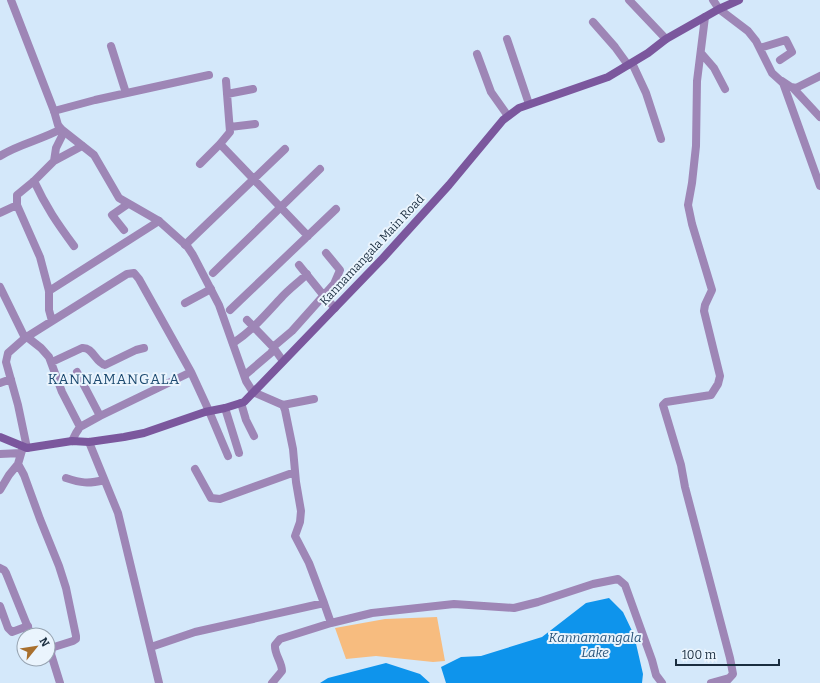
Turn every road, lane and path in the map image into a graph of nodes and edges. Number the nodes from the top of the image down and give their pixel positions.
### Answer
1 (11, 0) edge
2 (630, 0) edge
3 (713, 0) edge
4 (739, 0) edge
5 (719, 9) junction
6 (705, 17) junction
7 (593, 22) dead end
8 (507, 39) dead end
9 (666, 39) junction
10 (111, 46) dead end
11 (760, 48) junction
12 (701, 53) junction
13 (478, 54) dead end
14 (780, 60) dead end
15 (630, 64) junction
16 (209, 75) dead end
17 (820, 76) edge
18 (781, 80) junction
19 (226, 81) dead end
20 (793, 88) junction
21 (253, 89) dead end
22 (725, 89) dead end
23 (126, 93) junction
24 (227, 94) junction
25 (529, 104) junction
26 (54, 111) junction
27 (508, 116) junction
28 (820, 117) edge
29 (255, 124) dead end
30 (230, 127) junction
31 (63, 130) junction
32 (661, 139) dead end
33 (220, 144) junction
34 (82, 146) junction
35 (285, 149) dead end
36 (0, 156) edge
37 (54, 161) junction
38 (200, 164) dead end
39 (320, 169) dead end
40 (254, 179) junction
41 (34, 181) junction
42 (820, 186) edge
43 (128, 204) junction
44 (17, 205) junction
45 (280, 207) junction
46 (336, 209) dead end
47 (0, 213) edge
48 (159, 221) junction
49 (124, 230) dead end
50 (308, 236) junction
51 (185, 245) junction
52 (74, 246) dead end
53 (326, 253) dead end
54 (299, 265) dead end
55 (213, 273) dead end
56 (307, 274) junction
57 (0, 287) edge
58 (211, 288) junction
59 (49, 291) junction
60 (324, 296) junction
61 (184, 303) dead end
62 (335, 308) junction
63 (230, 310) dead end
64 (247, 320) dead end
65 (52, 321) junction
66 (253, 327) junction
67 (26, 337) junction
68 (233, 343) junction
69 (273, 347) junction
70 (144, 348) dead end
71 (283, 361) junction
72 (52, 362) junction
73 (77, 372) dead end
74 (191, 372) junction
75 (245, 375) junction
76 (11, 379) junction
77 (0, 383) edge
78 (253, 392) junction
79 (314, 399) dead end
80 (242, 403) junction
81 (283, 405) junction
82 (225, 408) junction
83 (209, 411) junction
84 (100, 416) junction
85 (80, 427) junction
86 (0, 436) edge
87 (254, 436) dead end
88 (72, 442) junction
89 (89, 442) junction
90 (24, 449) junction
91 (239, 453) dead end
92 (0, 454) edge
93 (228, 456) dead end
94 (18, 464) junction
95 (195, 468) dead end
96 (295, 472) junction
97 (66, 478) dead end
98 (104, 480) junction
99 (0, 490) edge
100 (0, 568) edge
101 (324, 603) junction
102 (0, 606) edge
103 (331, 623) junction
104 (28, 626) joint
105 (56, 646) edge
106 (151, 646) junction
107 (55, 667) edge
108 (727, 680) edge
109 (60, 683) edge
110 (159, 683) edge
111 (272, 683) edge
112 (662, 683) edge
113 (711, 683) edge

1 - 26 street
2 - 9 street
3 - 5 street
4 - 5 main road, Kannamangala Main Road
5 - 6 main road, Kannamangala Main Road
5 - 11 street
6 - 9 main road, Kannamangala Main Road
6 - 12 street
7 - 15 street
8 - 25 street
9 - 15 main road, Kannamangala Main Road
10 - 23 street
11 - 14 street
11 - 18 street
12 - 22 street
12 - 108 street
13 - 27 street
15 - 25 main road, Kannamangala Main Road
15 - 32 street
16 - 23 street
17 - 20 street
18 - 20 street
18 - 42 street
19 - 24 street
20 - 28 street
21 - 24 street
23 - 26 street
24 - 30 street
25 - 27 main road, Kannamangala Main Road
26 - 31 street
27 - 62 main road, Kannamangala Main Road
29 - 30 street
30 - 33 street
31 - 34 street
31 - 36 street
31 - 37 street
33 - 38 street
33 - 40 street
34 - 37 street
34 - 43 street
35 - 40 street
37 - 41 street
39 - 45 street
40 - 45 street
40 - 51 street
41 - 44 street
41 - 52 street
43 - 48 street
43 - 49 street
44 - 47 street
44 - 59 street
45 - 50 street
45 - 55 street
46 - 50 street
48 - 51 street
48 - 59 street
50 - 63 street
51 - 58 street
53 - 60 street
54 - 56 street
56 - 60 street
56 - 66 street
57 - 67 street
58 - 61 street
58 - 68 street
59 - 65 street
60 - 62 street
60 - 69 street
62 - 71 main road, Kannamangala Main Road
64 - 66 street
65 - 67 street
65 - 74 street
66 - 68 street
66 - 69 street
67 - 72 street
67 - 76 street
68 - 75 street
69 - 71 street
69 - 75 street
70 - 72 street
71 - 78 main road, Kannamangala Main Road
72 - 85 street
73 - 84 street
74 - 83 street
74 - 84 street
75 - 78 street
76 - 77 street
76 - 90 street
78 - 80 main road, Kannamangala Main Road
78 - 81 street
79 - 81 street
80 - 82 main road, Kannamangala Main Road
80 - 87 street
81 - 96 street
82 - 83 main road, Kannamangala Main Road
82 - 91 street
83 - 89 main road, Kannamangala Main Road
83 - 93 street
84 - 85 street
85 - 88 street
86 - 90 main road
88 - 89 main road, Kannamangala Main Road
88 - 90 main road, Kannamangala Main Road
89 - 98 street
90 - 92 street
90 - 94 street
94 - 99 street
94 - 105 street
95 - 96 street
96 - 101 street
97 - 98 street
98 - 106 street
100 - 104 street
101 - 103 street
101 - 106 street
102 - 104 street
103 - 111 street
103 - 112 street
106 - 110 street
107 - 109 street
108 - 113 street

